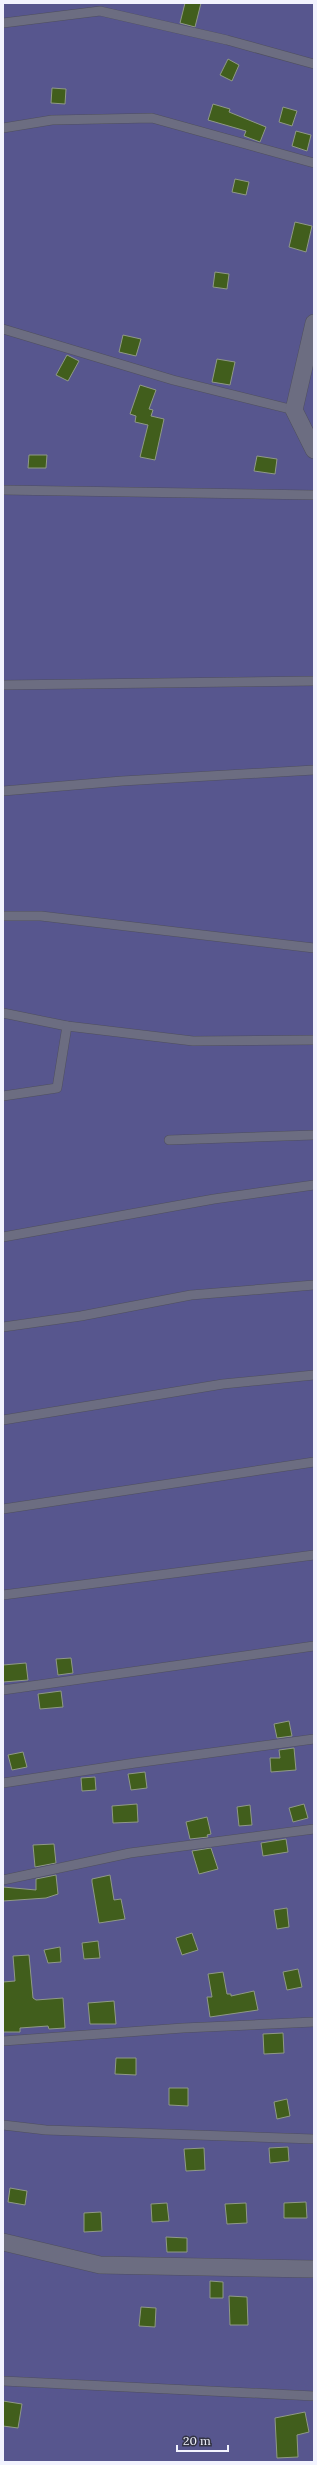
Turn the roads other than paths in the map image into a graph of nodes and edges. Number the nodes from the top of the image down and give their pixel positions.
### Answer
1 (3, 23) edge
2 (314, 64) edge
3 (3, 128) edge
4 (314, 163) edge
5 (314, 323) edge
6 (3, 329) edge
7 (294, 410) junction
8 (314, 450) edge
9 (3, 490) edge
10 (314, 495) edge
11 (314, 681) edge
12 (3, 685) edge
13 (314, 770) edge
14 (3, 791) edge
15 (3, 916) edge
16 (314, 948) edge
17 (3, 1013) edge
18 (67, 1026) junction
19 (314, 1040) edge
20 (3, 1096) edge
21 (314, 1135) edge
22 (169, 1140) dead end
23 (314, 1185) edge
24 (3, 1237) edge
25 (314, 1285) edge
26 (3, 1327) edge
27 (314, 1375) edge
28 (3, 1420) edge
29 (314, 1462) edge
30 (3, 1508) edge
31 (314, 1555) edge
32 (3, 1595) edge
33 (314, 1646) edge
34 (3, 1690) edge
35 (314, 1739) edge
36 (3, 1783) edge
37 (314, 1829) edge
38 (3, 1880) edge
39 (314, 2022) edge
40 (3, 2041) edge
41 (3, 2125) edge
42 (314, 2139) edge
43 (3, 2242) edge
44 (314, 2269) edge
45 (3, 2381) edge
46 (314, 2396) edge

1 - 2 lane
3 - 4 lane
5 - 7 street
6 - 7 lane
7 - 8 street
9 - 10 lane
11 - 12 lane
13 - 14 lane
15 - 16 lane
17 - 18 lane
18 - 19 lane
18 - 20 lane
21 - 22 lane
23 - 24 lane
25 - 26 lane
27 - 28 lane
29 - 30 lane
31 - 32 lane
33 - 34 lane
35 - 36 lane
37 - 38 lane
39 - 40 lane
41 - 42 lane
43 - 44 street
45 - 46 lane

